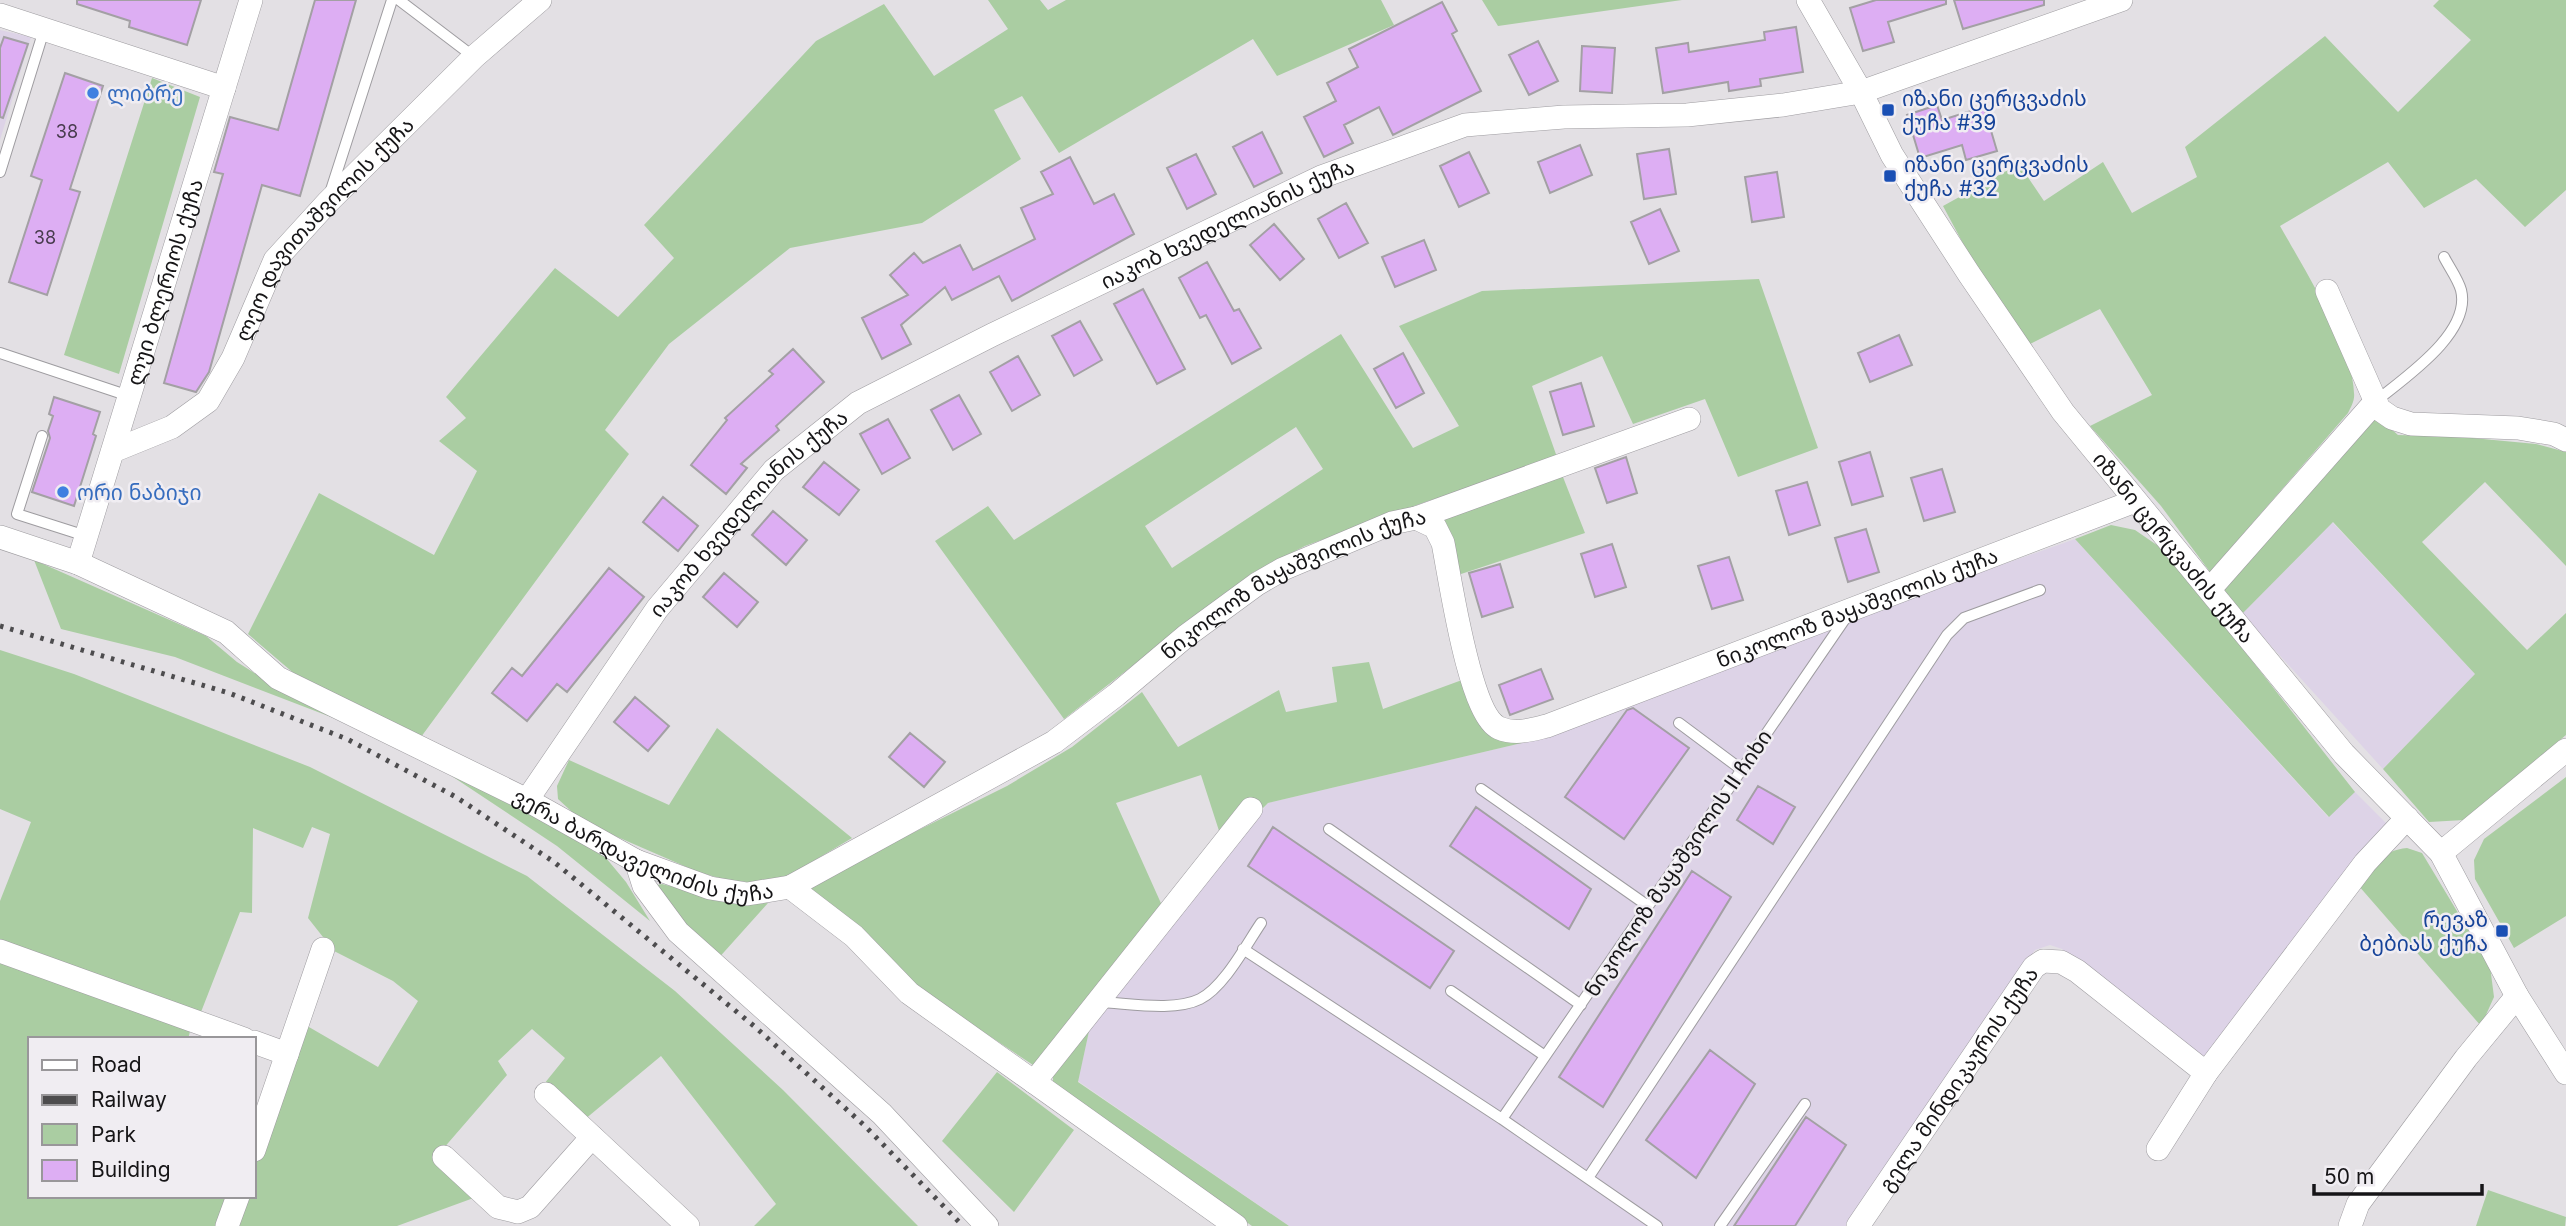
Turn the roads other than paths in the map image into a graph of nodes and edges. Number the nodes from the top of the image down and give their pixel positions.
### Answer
1 (251, 0) edge
2 (392, 0) edge
3 (399, 0) edge
4 (540, 0) edge
5 (1808, 0) edge
6 (2121, 0) edge
7 (0, 15) edge
8 (44, 30) junction
9 (474, 57) junction
10 (224, 88) junction
11 (1861, 92) junction
12 (0, 172) edge
13 (327, 203) junction
14 (2444, 257) dead end
15 (2327, 291) dead end
16 (0, 353) edge
17 (129, 396) junction
18 (2376, 401) junction
19 (1689, 419) dead end
20 (42, 436) dead end
21 (2566, 440) edge
22 (113, 451) junction
23 (2135, 501) junction
24 (1416, 518) junction
25 (86, 536) junction
26 (0, 537) edge
27 (78, 563) junction
28 (2210, 589) junction
29 (2040, 590) dead end
30 (1853, 607) junction
31 (1679, 723) dead end
32 (2566, 750) edge
33 (1742, 770) junction
34 (1480, 789) dead end
35 (527, 800) junction
36 (1251, 809) dead end
37 (2407, 818) junction
38 (1329, 829) dead end
39 (2441, 853) junction
40 (636, 861) junction
41 (790, 887) junction
42 (1648, 906) junction
43 (1261, 923) dead end
44 (323, 949) dead end
45 (1243, 949) junction
46 (0, 951) edge
47 (1451, 991) dead end
48 (2517, 996) junction
49 (1098, 1002) junction
50 (1581, 1005) junction
51 (238, 1037) edge
52 (256, 1043) edge
53 (287, 1054) junction
54 (1545, 1056) junction
55 (2206, 1073) junction
56 (2566, 1073) edge
57 (1034, 1082) junction
58 (546, 1094) dead end
59 (1805, 1104) dead end
60 (1502, 1119) junction
61 (592, 1137) junction
62 (256, 1144) edge
63 (2158, 1149) dead end
64 (444, 1157) dead end
65 (1588, 1178) junction
66 (236, 1198) edge
67 (498, 1207) junction
68 (227, 1226) edge
69 (517, 1226) edge
70 (688, 1226) edge
71 (987, 1226) edge
72 (1236, 1226) edge
73 (1657, 1226) edge
74 (1720, 1226) edge
75 (1858, 1226) edge
76 (2350, 1226) edge

1 - 10 street, ლუი ბლერიოს ქუჩა
2 - 13 lane
3 - 9 lane
4 - 9 street, ლეო დავითაშვილის ქუჩა
5 - 11 street, იზანი ცერცვაძის ქუჩა
6 - 11 street, იაკობ ხვედელიანის ქუჩა
7 - 8 street
8 - 10 street
8 - 12 lane
9 - 13 street, ლეო დავითაშვილის ქუჩა
10 - 17 street, ლუი ბლერიოს ქუჩა
11 - 23 street, იზანი ცერცვაძის ქუჩა
11 - 35 street, იაკობ ხვედელიანის ქუჩა
13 - 22 street, ლეო დავითაშვილის ქუჩა
14 - 18 lane
15 - 18 street
16 - 17 lane
17 - 22 street, ლუი ბლერიოს ქუჩა
18 - 21 street
18 - 28 street
19 - 24 street
20 - 25 lane
22 - 25 street, ლუი ბლერიოს ქუჩა
23 - 28 street, იზანი ცერცვაძის ქუჩა
23 - 30 street, ნიკოლოზ მაყაშვილის ქუჩა
24 - 30 street, ნიკოლოზ მაყაშვილის ქუჩა
24 - 41 street, ნიკოლოზ მაყაშვილის ქუჩა
25 - 27 street, ლუი ბლერიოს ქუჩა
26 - 27 street, ვერა ბარდაველიძის ქუჩა
27 - 35 street, ვერა ბარდაველიძის ქუჩა
28 - 37 street, იზანი ცერცვაძის ქუჩა
29 - 65 lane
30 - 33 lane, ნიკოლოზ მაყაშვილის II ჩიხი
31 - 33 lane
32 - 39 street
33 - 42 lane, ნიკოლოზ მაყაშვილის II ჩიხი
34 - 42 lane
35 - 40 street, ვერა ბარდაველიძის ქუჩა
36 - 49 street
37 - 39 street, იზანი ცერცვაძის ქუჩა
37 - 55 street
38 - 50 lane
39 - 48 street, იზანი ცერცვაძის ქუჩა
40 - 41 street, ვერა ბარდაველიძის ქუჩა
40 - 71 street
41 - 57 street, ვერა ბარდაველიძის ქუჩა
42 - 50 lane, ნიკოლოზ მაყაშვილის II ჩიხი
43 - 45 lane
44 - 53 street
45 - 49 lane
45 - 60 lane
46 - 51 street
47 - 54 lane
48 - 56 street, იზანი ცერცვაძის ქუჩა
48 - 76 street
49 - 57 street
50 - 54 lane, ნიკოლოზ მაყაშვილის II ჩიხი
52 - 53 street
53 - 62 street
54 - 60 lane, ნიკოლოზ მაყაშვილის II ჩიხი
55 - 63 street
55 - 75 street, გელა მინდიკაურის ქუჩა
57 - 72 street, ვერა ბარდაველიძის ქუჩა
58 - 61 street
59 - 74 lane
60 - 65 lane
61 - 67 street
61 - 70 street
64 - 67 street
65 - 73 lane
66 - 68 street
67 - 69 street

